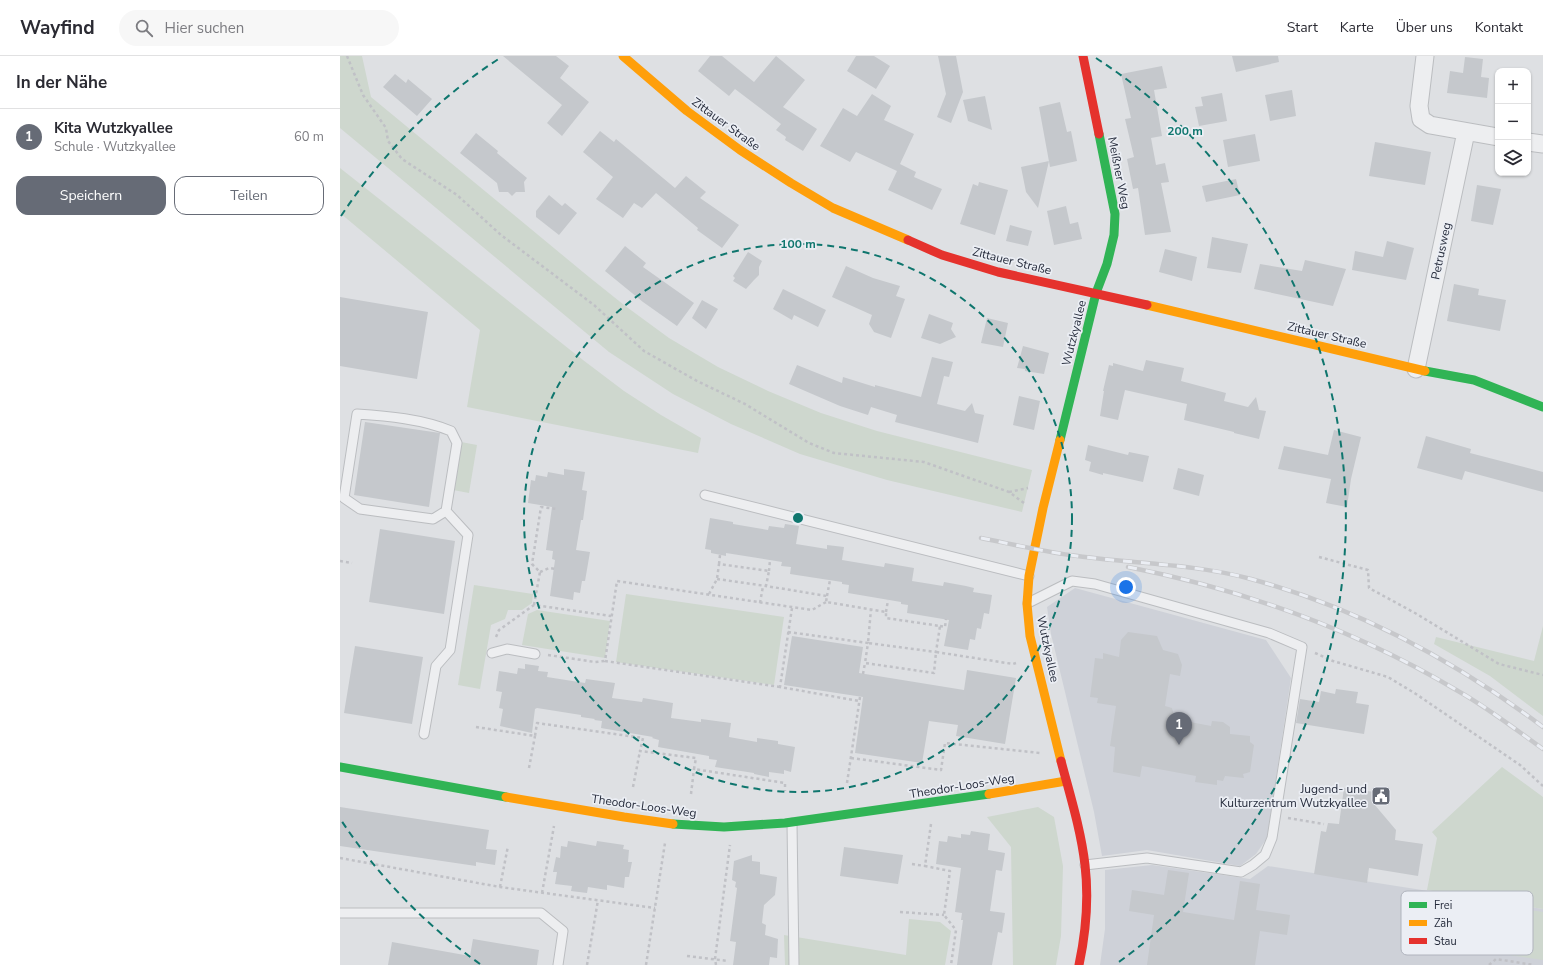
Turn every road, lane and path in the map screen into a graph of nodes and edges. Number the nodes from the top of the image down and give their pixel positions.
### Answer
1 (346, 56) edge
2 (623, 56) edge
3 (1083, 56) edge
4 (1425, 56) edge
5 (1466, 132) junction
6 (1495, 137) edge
7 (1531, 142) edge
8 (1543, 144) edge
9 (1096, 293) junction
10 (1416, 369) junction
11 (1543, 407) edge
12 (1030, 487) dead end
13 (1009, 492) junction
14 (705, 495) dead end
15 (1026, 504) dead end
16 (557, 509) dead end
17 (446, 511) junction
18 (720, 555) dead end
19 (1319, 557) dead end
20 (770, 560) dead end
21 (340, 561) edge
22 (352, 563) dead end
23 (719, 564) junction
24 (557, 569) dead end
25 (769, 571) junction
26 (540, 572) junction
27 (1029, 576) junction
28 (717, 579) junction
29 (830, 580) dead end
30 (764, 586) junction
31 (709, 594) junction
32 (827, 596) junction
33 (888, 600) dead end
34 (826, 602) junction
35 (760, 603) junction
36 (1027, 604) junction
37 (534, 605) junction
38 (792, 608) junction
39 (871, 609) junction
40 (886, 612) junction
41 (611, 616) junction
42 (946, 619) dead end
43 (940, 626) junction
44 (788, 632) junction
45 (868, 643) junction
46 (1302, 647) junction
47 (936, 652) junction
48 (492, 653) joint
49 (535, 654) joint
50 (1035, 657) junction
51 (605, 661) junction
52 (865, 663) junction
53 (863, 674) dead end
54 (1543, 675) edge
55 (780, 687) junction
56 (860, 697) dead end
57 (859, 701) junction
58 (476, 727) dead end
59 (424, 734) dead end
60 (535, 736) junction
61 (640, 751) junction
62 (1042, 753) dead end
63 (851, 758) junction
64 (340, 767) edge
65 (529, 768) dead end
66 (694, 769) junction
67 (1066, 781) junction
68 (847, 783) dead end
69 (1543, 786) edge
70 (633, 787) dead end
71 (785, 791) dead end
72 (691, 794) dead end
73 (1276, 816) junction
74 (932, 820) dead end
75 (554, 821) dead end
76 (792, 823) junction
77 (1324, 824) dead end
78 (665, 839) dead end
79 (731, 843) dead end
80 (508, 846) dead end
81 (340, 858) edge
82 (912, 864) dead end
83 (1085, 865) junction
84 (925, 866) junction
85 (500, 887) junction
86 (542, 893) junction
87 (598, 900) junction
88 (655, 908) junction
89 (900, 912) dead end
90 (340, 913) edge
91 (944, 915) junction
92 (687, 956) dead end
93 (715, 959) junction
94 (728, 961) dead end
95 (558, 965) edge
96 (587, 965) edge
97 (646, 965) edge
98 (716, 965) edge
99 (794, 965) edge
100 (951, 965) edge
101 (1079, 965) edge
102 (1489, 965) edge
103 (1534, 965) edge

1 - 13 path
2 - 9 street, Zittauer Straße
3 - 9 street, Meißner Weg
4 - 5 street
5 - 6 street
5 - 10 street, Petrusweg
7 - 8 street
9 - 10 street, Zittauer Straße
9 - 27 street, Wutzkyallee
10 - 11 street, Zittauer Straße
12 - 13 path
13 - 15 path
14 - 27 lane
16 - 26 path
17 - 17 lane
17 - 59 lane
18 - 23 path
19 - 54 path
20 - 25 path
21 - 22 path
23 - 25 path
23 - 28 path
24 - 26 path
25 - 30 path
26 - 37 path
27 - 36 street, Wutzkyallee
28 - 30 path
28 - 31 path
29 - 32 path
30 - 32 path
30 - 35 path
31 - 35 path
31 - 41 path
32 - 34 path
33 - 40 path
34 - 38 path
34 - 39 path
35 - 38 path
36 - 46 lane
36 - 50 street, Wutzkyallee
37 - 41 path
37 - 48 path
38 - 44 path
39 - 40 path
39 - 45 path
40 - 43 path
41 - 51 path
42 - 43 path
43 - 47 path
44 - 45 path
44 - 55 path
45 - 47 path
45 - 52 path
46 - 69 path
46 - 73 lane
47 - 50 path
47 - 52 path
48 - 49 lane
49 - 51 path
50 - 67 street, Wutzkyallee
51 - 55 path
52 - 53 path
55 - 57 path
56 - 57 path
57 - 63 path
58 - 60 path
60 - 61 path
60 - 65 path
61 - 66 path
61 - 70 path
62 - 63 path
63 - 68 path
64 - 76 street, Theodor-Loos-Weg
66 - 71 path
66 - 72 path
67 - 76 street, Theodor-Loos-Weg
67 - 83 street, Wutzkyallee
73 - 77 path
73 - 83 lane
74 - 84 path
75 - 86 path
76 - 99 lane
78 - 88 path
79 - 93 path
80 - 85 path
81 - 85 path
82 - 84 path
83 - 101 street, Wutzkyallee
84 - 91 path
85 - 86 path
86 - 87 path
87 - 88 path
87 - 96 path
88 - 97 path
89 - 91 path
90 - 95 lane
91 - 100 path
92 - 93 path
93 - 94 path
93 - 98 path
102 - 103 path

